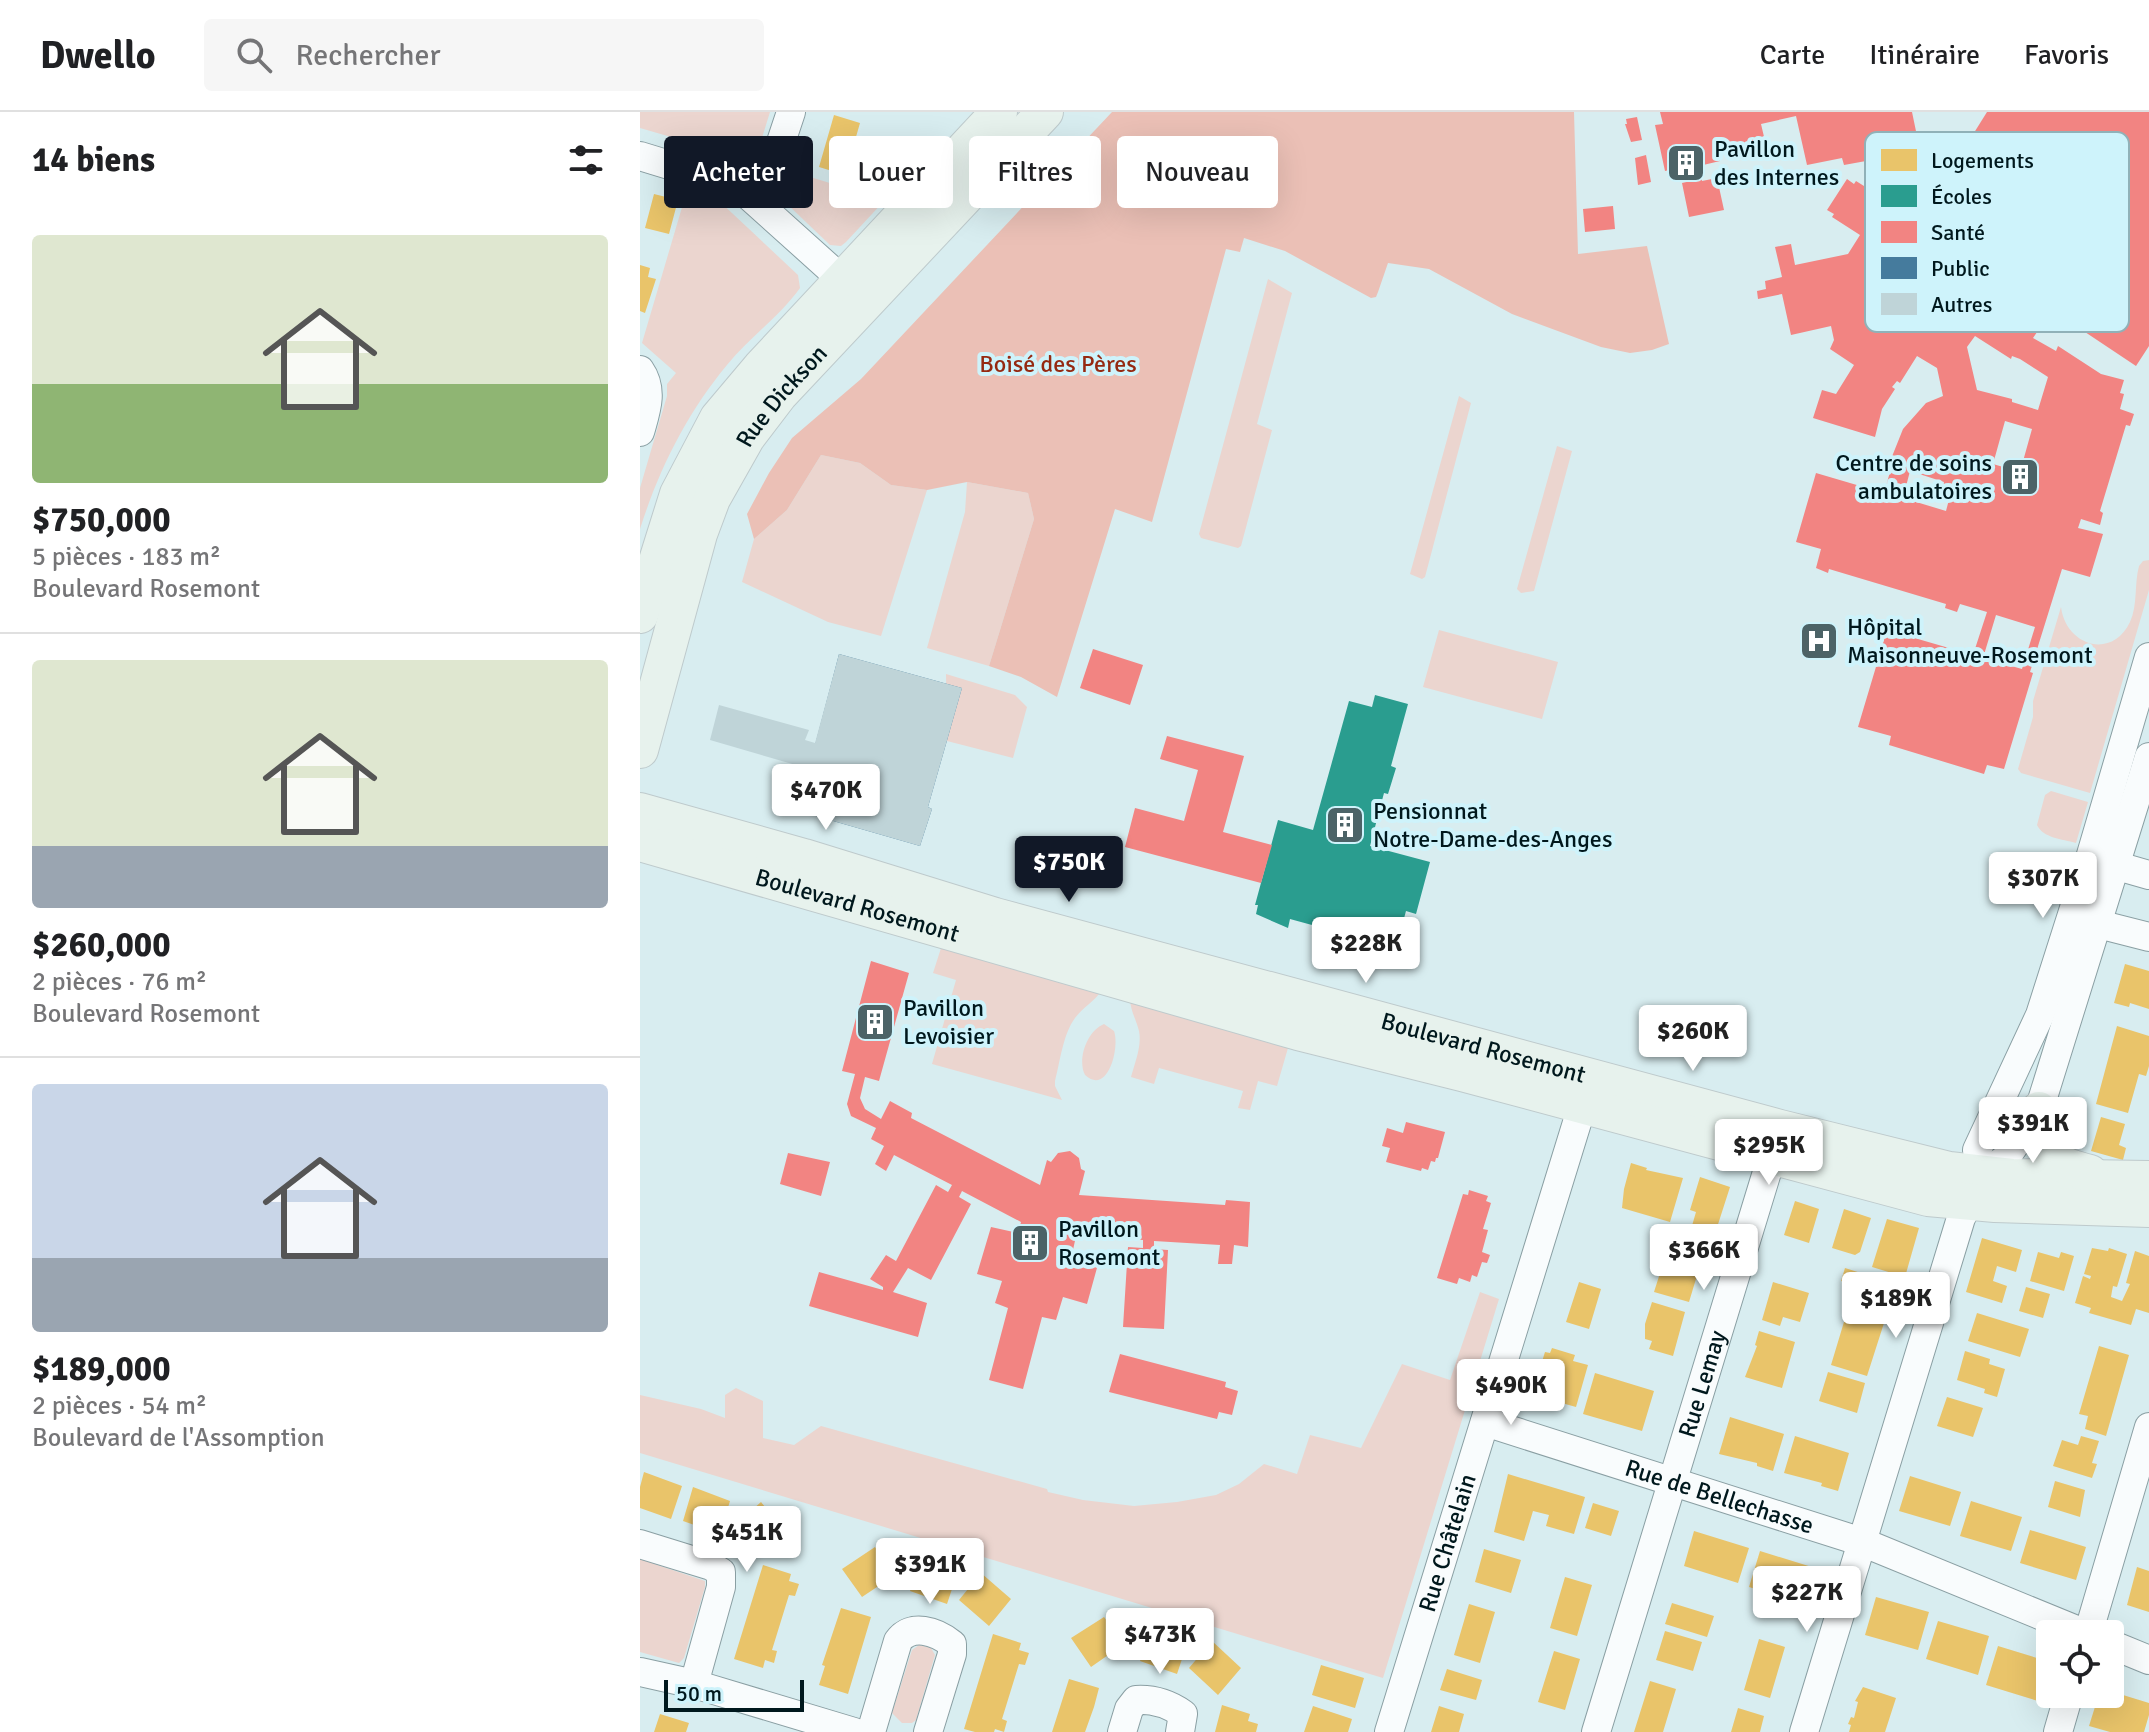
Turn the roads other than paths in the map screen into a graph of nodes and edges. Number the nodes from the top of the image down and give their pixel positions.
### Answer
1 (791, 112) edge
2 (999, 112) edge
3 (1045, 112) edge
4 (783, 136) edge
5 (640, 156) edge
6 (664, 163) edge
7 (765, 208) edge
8 (854, 290) junction
9 (640, 370) edge
10 (640, 432) edge
11 (640, 615) edge
12 (2149, 657) edge
13 (640, 750) edge
14 (2149, 757) edge
15 (640, 811) edge
16 (640, 843) edge
17 (2103, 862) junction
18 (2149, 875) edge
19 (2098, 924) junction
20 (2149, 937) edge
21 (1586, 1091) junction
22 (2039, 1110) junction
23 (1776, 1142) junction
24 (2111, 1178) junction
25 (2149, 1179) edge
26 (1976, 1189) junction
27 (2149, 1209) edge
28 (1485, 1422) junction
29 (2149, 1427) edge
30 (1673, 1481) junction
31 (1862, 1542) junction
32 (640, 1544) edge
33 (2053, 1620) edge
34 (2091, 1620) edge
35 (2124, 1650) edge
36 (2149, 1660) edge
37 (640, 1672) edge
38 (694, 1684) junction
39 (2065, 1708) edge
40 (854, 1732) edge
41 (871, 1732) edge
42 (928, 1732) edge
43 (1122, 1732) edge
44 (1180, 1732) edge
45 (1389, 1732) edge
46 (1596, 1732) edge
47 (1804, 1732) edge
48 (2058, 1732) edge

1 - 4 street
2 - 8 main road, Rue Dickson
3 - 8 main road, Rue Dickson
5 - 6 street
7 - 8 street
8 - 11 main road, Rue Dickson
8 - 13 main road, Rue Dickson
9 - 10 street
12 - 17 street
14 - 17 street
15 - 21 main road, Boulevard Rosemont
16 - 21 main road, Boulevard Rosemont
17 - 18 street
17 - 19 street
17 - 26 street
19 - 20 street
19 - 22 street
21 - 23 main road, Boulevard Rosemont
21 - 28 street, Rue Châtelain
22 - 24 main road
22 - 26 street
23 - 26 main road, Boulevard Rosemont
23 - 30 street, Rue Lemay
24 - 25 main road, Boulevard Rosemont
24 - 26 main road, Boulevard Rosemont
26 - 27 main road, Boulevard Rosemont
26 - 31 street
28 - 30 street, Rue de Bellechasse
28 - 45 street, Rue Châtelain
29 - 34 street
30 - 31 street, Rue de Bellechasse
30 - 46 street, Rue Lemay
31 - 33 street, Rue de Bellechasse
31 - 47 street
32 - 38 street
35 - 36 street
37 - 38 street
38 - 40 street
39 - 48 street
41 - 42 street
43 - 44 street

